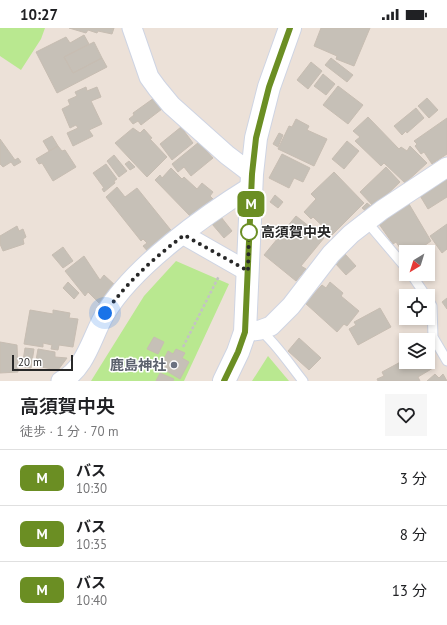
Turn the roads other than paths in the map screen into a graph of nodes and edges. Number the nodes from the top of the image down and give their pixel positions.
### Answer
1 (132, 28) edge
2 (290, 28) edge
3 (447, 167) edge
4 (252, 180) junction
5 (367, 222) junction
6 (184, 235) junction
7 (399, 260) edge
8 (248, 271) junction
9 (433, 325) edge
10 (252, 331) junction
11 (447, 361) edge
12 (61, 381) edge
13 (224, 381) edge
14 (303, 381) edge

1 - 4 street
2 - 4 main road
3 - 5 street
4 - 6 street
4 - 8 main road
5 - 7 lane
5 - 10 street
6 - 8 street
6 - 12 street
8 - 10 main road
9 - 11 lane
10 - 13 main road
10 - 14 lane

